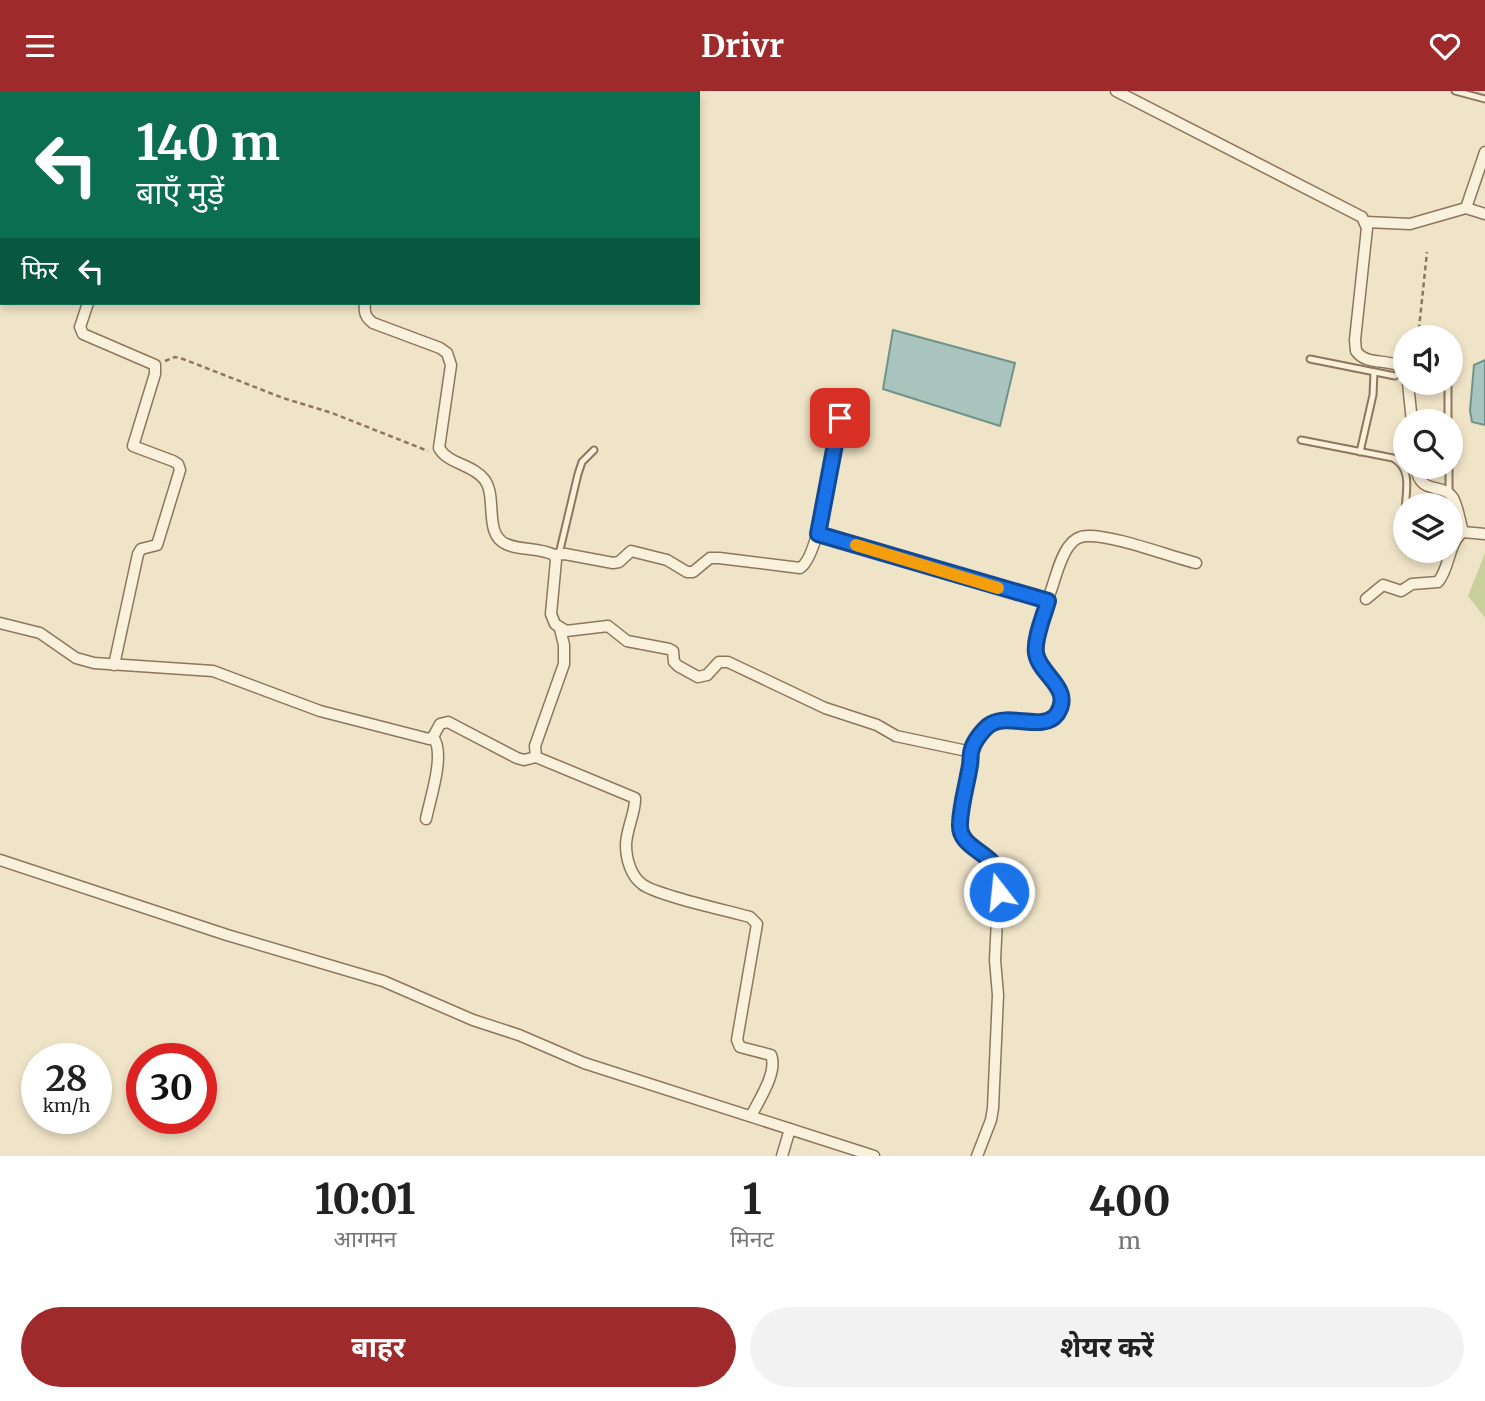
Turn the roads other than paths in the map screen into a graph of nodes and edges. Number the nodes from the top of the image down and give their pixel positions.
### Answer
1 (1116, 91) edge
2 (1455, 91) edge
3 (1485, 99) edge
4 (1485, 152) edge
5 (1466, 208) junction
6 (1485, 214) edge
7 (1366, 222) junction
8 (87, 305) edge
9 (365, 305) edge
10 (1310, 359) dead end
11 (1393, 363) edge
12 (1374, 372) junction
13 (1393, 376) edge
14 (840, 418) dead end
15 (1301, 440) dead end
16 (594, 450) dead end
17 (1360, 452) junction
18 (1418, 479) edge
19 (1406, 493) edge
20 (1445, 493) edge
21 (1463, 533) edge
22 (818, 534) junction
23 (1485, 534) edge
24 (557, 554) junction
25 (1196, 563) dead end
26 (1448, 563) edge
27 (1366, 599) dead end
28 (1048, 601) junction
29 (0, 623) edge
30 (560, 629) junction
31 (114, 665) junction
32 (433, 737) junction
33 (972, 749) junction
34 (536, 757) junction
35 (426, 819) dead end
36 (0, 860) edge
37 (751, 1116) junction
38 (790, 1129) junction
39 (782, 1156) edge
40 (874, 1156) edge
41 (977, 1156) edge

1 - 7 street
2 - 3 lane
4 - 5 street
5 - 6 street
5 - 7 street
7 - 11 street
8 - 31 street
9 - 24 street
10 - 12 lane
12 - 13 lane
12 - 17 lane
14 - 22 street
15 - 17 lane
16 - 24 lane
17 - 19 lane
18 - 20 street
21 - 23 street
22 - 24 street
22 - 28 street
24 - 30 street
25 - 28 street
26 - 27 street
28 - 33 street
29 - 31 street
30 - 33 street
30 - 34 street
31 - 32 street
32 - 34 street
32 - 35 street
33 - 41 street
34 - 37 street
36 - 37 street
37 - 38 street
38 - 39 street
38 - 40 street

